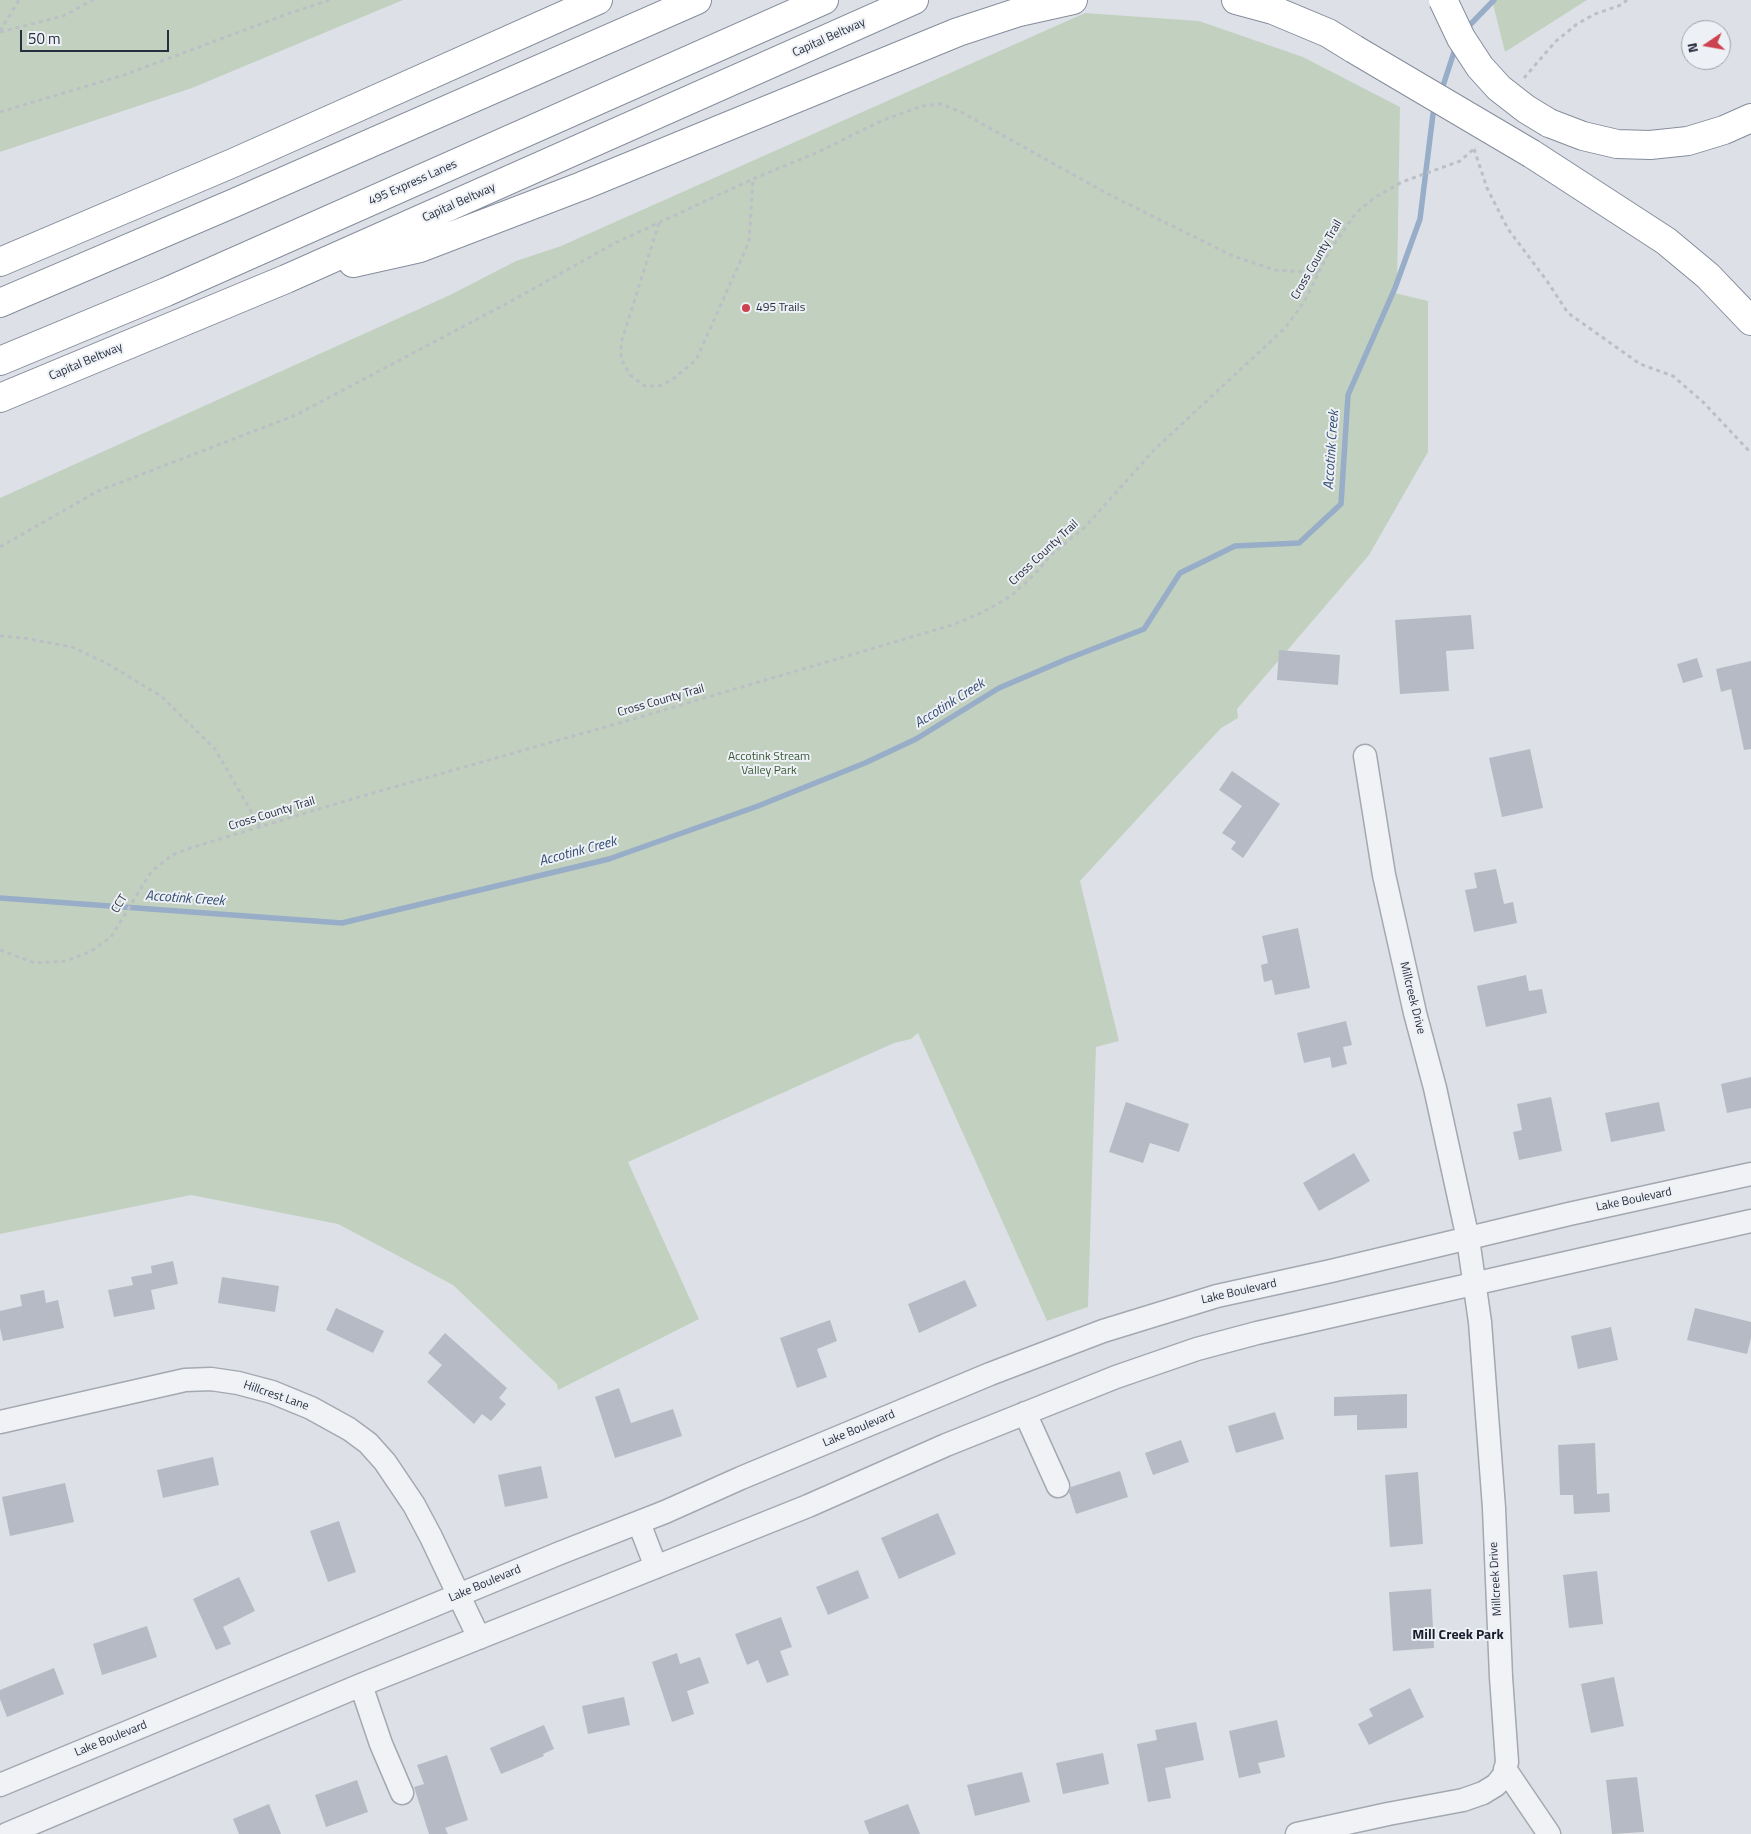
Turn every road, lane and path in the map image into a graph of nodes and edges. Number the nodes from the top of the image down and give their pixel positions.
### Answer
1 (19, 0) edge
2 (93, 0) edge
3 (330, 0) edge
4 (598, 0) edge
5 (698, 0) edge
6 (824, 0) edge
7 (914, 0) edge
8 (1019, 0) edge
9 (1073, 0) edge
10 (1236, 0) edge
11 (1443, 0) edge
12 (1627, 0) edge
13 (0, 31) edge
14 (885, 61) junction
15 (1518, 85) dead end
16 (0, 112) edge
17 (1751, 118) edge
18 (1478, 145) dead end
19 (1474, 150) junction
20 (753, 179) junction
21 (660, 222) junction
22 (0, 262) edge
23 (1318, 273) junction
24 (286, 279) junction
25 (0, 303) edge
26 (1751, 321) edge
27 (0, 361) edge
28 (0, 398) edge
29 (1751, 454) edge
30 (0, 547) edge
31 (0, 636) edge
32 (1365, 756) dead end
33 (260, 827) junction
34 (145, 880) joint
35 (0, 950) edge
36 (1751, 1174) edge
37 (1751, 1221) edge
38 (1468, 1239) junction
39 (1475, 1284) junction
40 (1025, 1413) junction
41 (0, 1422) edge
42 (1058, 1486) dead end
43 (639, 1523) junction
44 (656, 1567) junction
45 (460, 1595) junction
46 (480, 1638) junction
47 (361, 1685) junction
48 (1505, 1769) junction
49 (0, 1786) edge
50 (402, 1793) dead end
51 (7, 1834) edge
52 (1297, 1834) edge
53 (1549, 1834) edge

1 - 13 path
2 - 13 path
3 - 16 path
4 - 22 highway
5 - 25 highway
6 - 27 highway, 495 Express Lanes
7 - 24 highway, Capital Beltway
8 - 14 highway
9 - 14 highway
10 - 26 highway, bridge
11 - 17 highway, bridge
12 - 15 path
14 - 24 highway
18 - 19 path, Cross County Trail
19 - 23 path, Cross County Trail
19 - 29 path
20 - 21 path
20 - 21 path
20 - 23 path
21 - 30 path
23 - 33 path, Cross County Trail
24 - 28 highway, Capital Beltway
31 - 33 path
32 - 38 street, Millcreek Drive
33 - 34 path, Cross County Trail
34 - 35 path, CCT
36 - 38 street, Lake Boulevard
37 - 39 street
38 - 39 street, Millcreek Drive
38 - 43 street, Lake Boulevard
39 - 40 street
39 - 48 street, Millcreek Drive
40 - 42 street
40 - 44 street
41 - 45 street, Hillcrest Lane
43 - 44 street
43 - 45 street, Lake Boulevard
44 - 46 street
45 - 46 street, Hillcrest Lane
45 - 49 street, Lake Boulevard
46 - 47 street
47 - 50 street
47 - 51 street
48 - 52 street
48 - 53 street

